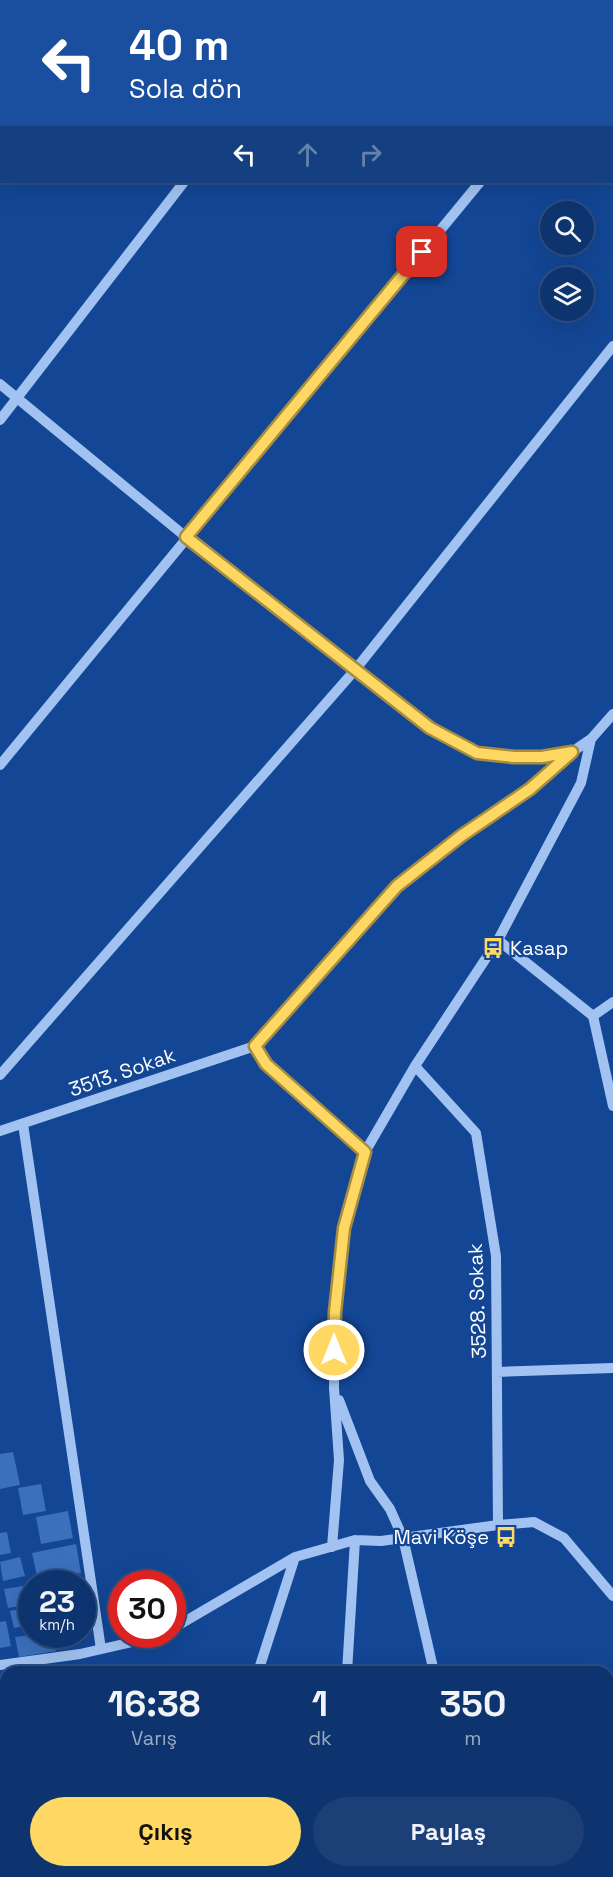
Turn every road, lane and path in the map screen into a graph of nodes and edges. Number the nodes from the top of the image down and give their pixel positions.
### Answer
1 (183, 183) edge
2 (479, 183) edge
3 (613, 346) edge
4 (0, 384) edge
5 (17, 399) junction
6 (0, 420) edge
7 (186, 537) junction
8 (355, 670) junction
9 (613, 714) edge
10 (591, 739) junction
11 (572, 752) junction
12 (0, 765) edge
13 (498, 940) junction
14 (613, 1002) edge
15 (592, 1016) junction
16 (255, 1046) junction
17 (415, 1066) junction
18 (0, 1075) edge
19 (613, 1106) edge
20 (23, 1125) junction
21 (0, 1131) edge
22 (365, 1152) junction
23 (613, 1368) edge
24 (497, 1372) junction
25 (334, 1388) junction
26 (498, 1525) junction
27 (403, 1538) junction
28 (355, 1540) junction
29 (332, 1546) junction
30 (295, 1557) junction
31 (613, 1596) edge
32 (186, 1621) edge
33 (108, 1647) edge
34 (101, 1649) junction
35 (0, 1665) edge
36 (260, 1666) edge
37 (347, 1666) edge
38 (433, 1666) edge

1 - 5 street
2 - 7 street
3 - 8 street
4 - 5 street
5 - 6 street
5 - 7 street
7 - 8 street
7 - 12 street
8 - 11 street
8 - 18 street
9 - 10 street
10 - 11 street
10 - 13 street
11 - 16 street
13 - 15 street
13 - 17 street
14 - 15 street
15 - 19 street
16 - 20 street, 3513. Sokak
16 - 22 street
17 - 22 street
17 - 24 street, 3528. Sokak
20 - 21 street, 3513. Sokak
20 - 34 street
22 - 25 street
23 - 24 street
24 - 26 street, 3528. Sokak
25 - 27 street
25 - 29 street
26 - 27 street
26 - 31 street
27 - 28 street
27 - 38 street
28 - 29 street
28 - 37 street
29 - 30 street
30 - 32 street
30 - 36 street
33 - 34 street
34 - 35 street

